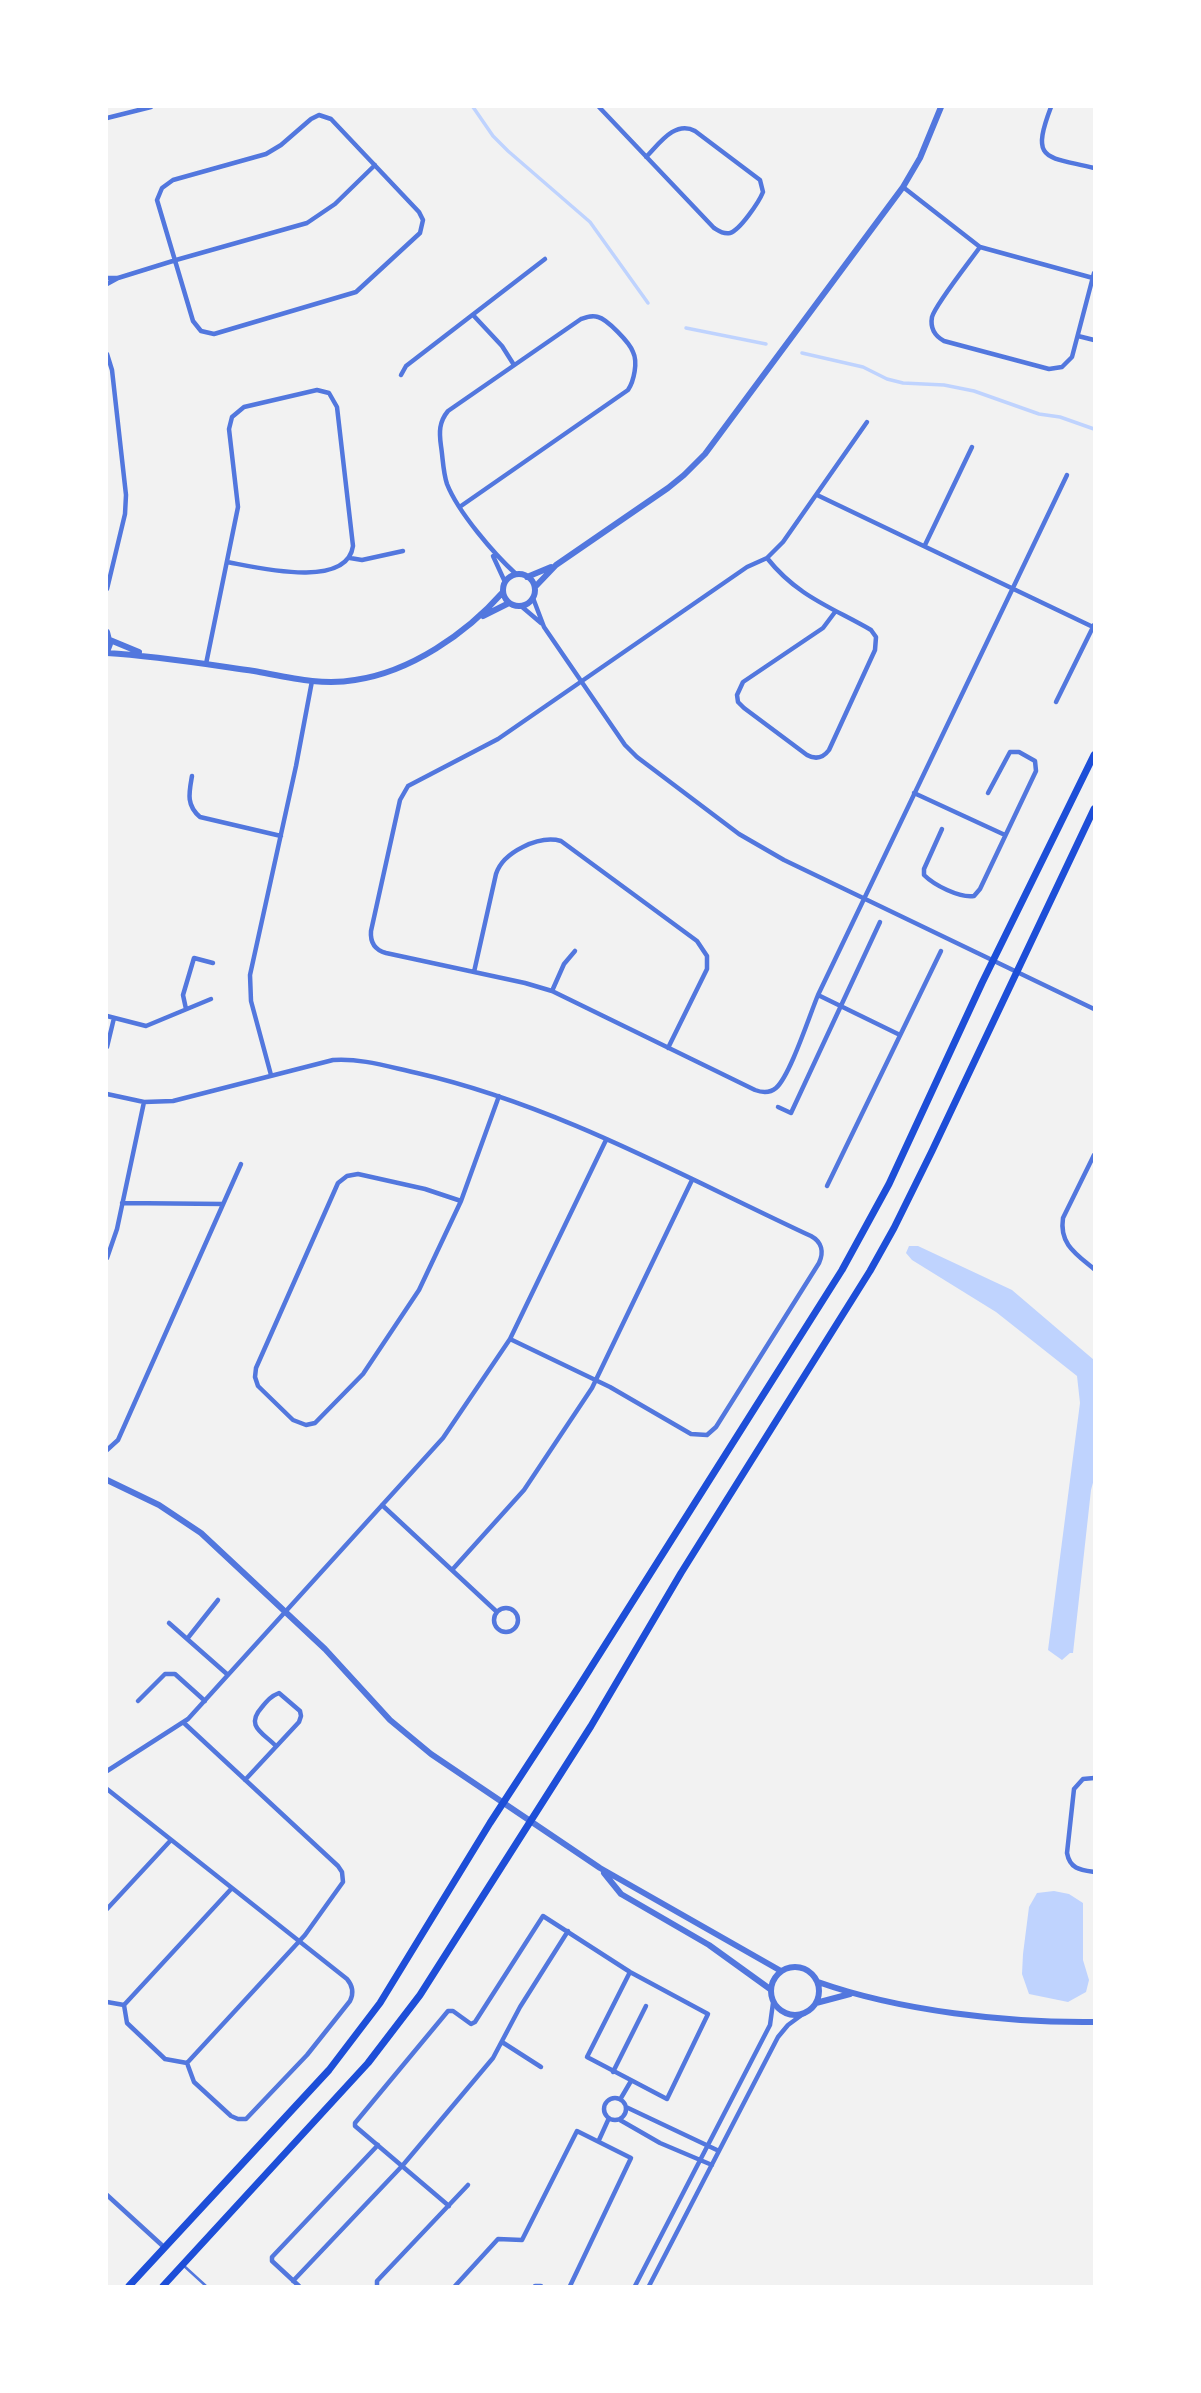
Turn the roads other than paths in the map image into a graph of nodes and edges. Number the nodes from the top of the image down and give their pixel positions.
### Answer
1 (152, 107) edge
2 (599, 107) edge
3 (941, 107) edge
4 (1051, 107) edge
5 (107, 118) edge
6 (646, 157) junction
7 (375, 165) junction
8 (1094, 169) edge
9 (903, 187) junction
10 (980, 247) junction
11 (545, 259) dead end
12 (176, 260) junction
13 (1094, 275) edge
14 (107, 278) edge
15 (118, 278) junction
16 (107, 284) edge
17 (472, 315) junction
18 (1078, 336) junction
19 (1094, 340) edge
20 (107, 354) edge
21 (514, 365) junction
22 (401, 375) dead end
23 (867, 422) dead end
24 (972, 447) dead end
25 (1067, 475) dead end
26 (817, 495) junction
27 (461, 506) junction
28 (925, 545) junction
29 (488, 546) junction
30 (403, 551) dead end
31 (350, 558) junction
32 (767, 558) junction
33 (227, 562) junction
34 (556, 565) junction
35 (516, 574) junction
36 (527, 577) junction
37 (505, 582) junction
38 (535, 587) junction
39 (1013, 588) junction
40 (107, 589) edge
41 (503, 592) junction
42 (533, 598) junction
43 (509, 603) junction
44 (521, 606) junction
45 (835, 612) junction
46 (475, 621) junction
47 (544, 626) junction
48 (1094, 626) edge
49 (107, 632) edge
50 (110, 640) junction
51 (107, 653) edge
52 (144, 654) junction
53 (206, 664) junction
54 (312, 681) junction
55 (581, 682) junction
56 (1056, 702) dead end
57 (1094, 755) edge
58 (192, 776) dead end
59 (914, 793) junction
60 (988, 793) dead end
61 (1094, 809) edge
62 (942, 829) dead end
63 (1005, 835) junction
64 (281, 836) junction
65 (865, 897) junction
66 (880, 922) dead end
67 (575, 951) dead end
68 (941, 951) dead end
69 (992, 962) junction
70 (213, 963) dead end
71 (474, 972) junction
72 (1017, 973) junction
73 (552, 991) junction
74 (818, 995) junction
75 (211, 999) dead end
76 (841, 1006) junction
77 (1094, 1009) edge
78 (186, 1010) junction
79 (107, 1016) edge
80 (114, 1018) junction
81 (900, 1035) junction
82 (107, 1047) edge
83 (668, 1048) junction
84 (271, 1075) junction
85 (107, 1094) edge
86 (499, 1096) junction
87 (144, 1102) junction
88 (778, 1107) dead end
89 (606, 1140) junction
90 (1094, 1155) edge
91 (241, 1164) dead end
92 (692, 1180) junction
93 (827, 1186) dead end
94 (461, 1201) junction
95 (122, 1202) junction
96 (223, 1204) junction
97 (107, 1258) edge
98 (1094, 1269) edge
99 (510, 1339) junction
100 (596, 1381) junction
101 (107, 1450) edge
102 (107, 1480) edge
103 (382, 1505) junction
104 (452, 1570) junction
105 (218, 1600) dead end
106 (286, 1612) junction
107 (497, 1612) junction
108 (169, 1623) dead end
109 (187, 1639) junction
110 (229, 1675) junction
111 (138, 1701) dead end
112 (205, 1701) junction
113 (184, 1723) junction
114 (276, 1746) junction
115 (107, 1771) edge
116 (1094, 1778) edge
117 (245, 1780) junction
118 (107, 1789) edge
119 (503, 1803) junction
120 (531, 1822) junction
121 (170, 1840) junction
122 (600, 1868) junction
123 (1094, 1872) edge
124 (232, 1888) junction
125 (107, 1909) edge
126 (568, 1931) junction
127 (300, 1942) junction
128 (781, 1971) junction
129 (630, 1972) junction
130 (818, 1982) junction
131 (770, 1989) junction
132 (852, 1994) junction
133 (107, 2003) edge
134 (773, 2003) junction
135 (816, 2003) junction
136 (124, 2005) junction
137 (646, 2006) dead end
138 (803, 2014) junction
139 (1094, 2022) edge
140 (502, 2042) junction
141 (187, 2063) junction
142 (541, 2067) dead end
143 (613, 2072) junction
144 (631, 2081) junction
145 (620, 2099) junction
146 (626, 2107) junction
147 (609, 2118) junction
148 (620, 2120) junction
149 (598, 2140) junction
150 (378, 2145) junction
151 (708, 2145) junction
152 (719, 2151) junction
153 (701, 2160) junction
154 (403, 2165) junction
155 (712, 2165) junction
156 (468, 2186) dead end
157 (107, 2195) edge
158 (449, 2206) junction
159 (165, 2248) junction
160 (183, 2265) junction
161 (293, 2281) junction
162 (129, 2286) edge
163 (163, 2286) edge
164 (206, 2286) edge
165 (299, 2286) edge
166 (377, 2286) edge
167 (455, 2286) edge
168 (535, 2286) edge
169 (541, 2286) edge
170 (570, 2286) edge
171 (635, 2286) edge
172 (649, 2286) edge

1 - 5 street
2 - 6 street
3 - 9 street
4 - 8 street
6 - 6 street
7 - 12 street
7 - 12 street
7 - 12 street
9 - 10 street
9 - 34 street
10 - 13 street
10 - 18 street
11 - 17 street
12 - 15 street
13 - 18 street
14 - 15 street
15 - 16 street
17 - 21 street
17 - 22 street
18 - 19 street
20 - 40 street
21 - 27 street
21 - 27 street
23 - 26 street
24 - 28 street
25 - 39 street
26 - 28 street
26 - 32 street
27 - 29 street
28 - 39 street
29 - 35 street
29 - 37 street
30 - 31 street
31 - 33 street
31 - 33 street
32 - 45 street
32 - 55 street
33 - 53 street
34 - 36 street
34 - 38 street
35 - 36 street
35 - 37 street
36 - 38 street
37 - 41 street
38 - 42 street
39 - 48 street
39 - 59 street
41 - 43 street
41 - 46 street
42 - 44 street
42 - 47 street
43 - 44 street
43 - 46 street
44 - 47 street
45 - 45 street
46 - 54 street
47 - 55 street
48 - 56 street
49 - 50 street
50 - 51 street
50 - 52 street
51 - 52 street
52 - 53 street
53 - 54 street
54 - 64 street
55 - 65 street
55 - 71 street
57 - 69 main road
58 - 64 street
59 - 63 street
59 - 65 street
60 - 63 street
61 - 72 main road
62 - 63 street
64 - 84 street
65 - 69 street
65 - 74 street
66 - 76 street
67 - 73 street
68 - 81 street
69 - 72 street
69 - 119 main road
70 - 78 street
71 - 73 street
71 - 83 street
72 - 77 street
72 - 120 main road
73 - 83 street
74 - 76 street
74 - 83 street
75 - 78 street
76 - 81 street
76 - 88 street
78 - 80 street
79 - 80 street
80 - 82 street
81 - 93 street
84 - 86 street
84 - 87 street
85 - 87 street
86 - 89 street
86 - 94 street
87 - 95 street
89 - 92 street
89 - 99 street
90 - 98 street
91 - 96 street
92 - 100 street
92 - 100 street
94 - 94 street
95 - 96 street
95 - 97 street
96 - 101 street
99 - 100 street
99 - 103 street
100 - 104 street
102 - 106 street
103 - 104 street
103 - 106 street
104 - 107 street
105 - 109 street
106 - 110 street
106 - 119 street
107 - 107 street
108 - 109 street
109 - 110 street
110 - 112 street
111 - 112 street
112 - 113 street
113 - 115 street
113 - 117 street
114 - 114 street
114 - 117 street
116 - 123 street
117 - 127 street
118 - 121 street
119 - 120 street
119 - 159 main road
120 - 122 street
120 - 160 main road
121 - 124 street
121 - 125 street
122 - 128 street
122 - 131 street
124 - 127 street
124 - 136 street
126 - 129 street
126 - 140 street
126 - 150 street
127 - 141 street
127 - 141 street
128 - 130 street
128 - 131 street
129 - 143 street
129 - 144 street
130 - 132 street
130 - 135 street
131 - 134 street
132 - 135 street
132 - 139 street
133 - 136 street
134 - 138 street
134 - 151 street
135 - 138 street
136 - 141 street
137 - 143 street
138 - 152 street
140 - 142 street
140 - 154 street
143 - 144 street
144 - 145 street
145 - 146 street
145 - 147 street
146 - 148 street
146 - 151 street
147 - 148 street
147 - 149 street
148 - 153 street
149 - 167 street
149 - 170 street
150 - 154 street
150 - 161 street
151 - 152 street
151 - 153 street
152 - 155 street
153 - 155 street
153 - 171 street
154 - 158 street
154 - 161 street
155 - 172 street
156 - 158 street
157 - 159 street
158 - 166 street
159 - 162 main road
160 - 163 main road
160 - 164 lane
161 - 165 street
168 - 169 street

